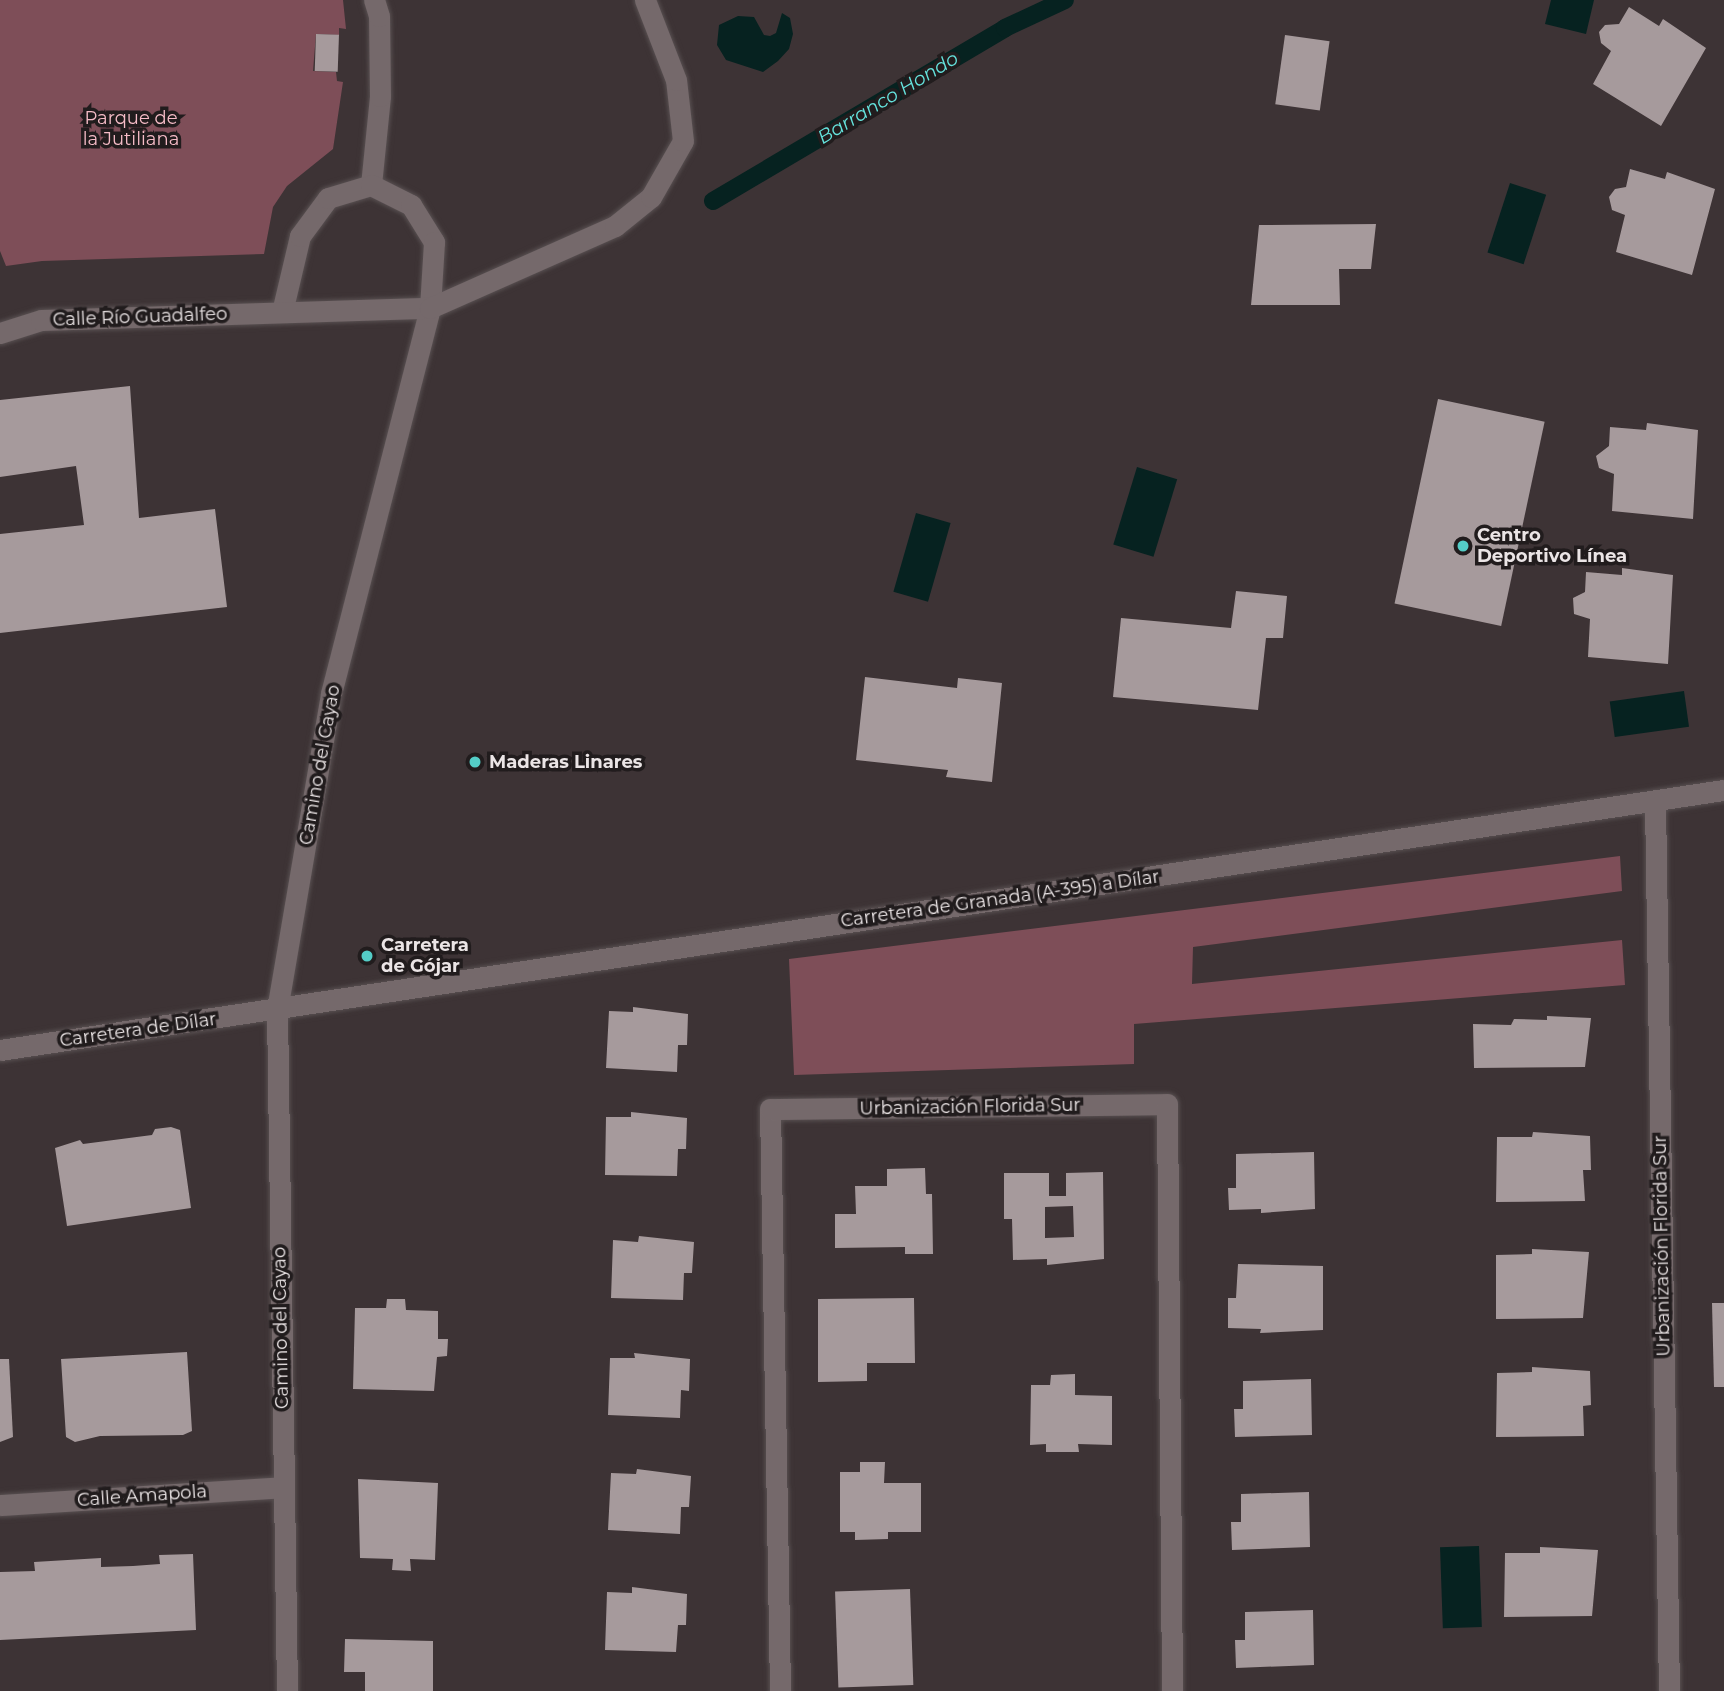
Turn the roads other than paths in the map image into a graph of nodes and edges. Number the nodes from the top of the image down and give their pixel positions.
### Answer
1 (374, 0) edge
2 (645, 0) edge
3 (371, 185) junction
4 (430, 308) junction
5 (282, 312) junction
6 (0, 333) edge
7 (1724, 790) edge
8 (1655, 802) junction
9 (277, 1010) junction
10 (0, 1050) edge
11 (283, 1488) junction
12 (0, 1505) edge
13 (287, 1691) edge
14 (780, 1691) edge
15 (1172, 1691) edge
16 (1669, 1691) edge

1 - 3 street
2 - 4 street
3 - 4 street, Camino del Cayao
3 - 5 street
4 - 5 street, Calle Río Guadalfeo
4 - 9 street, Camino del Cayao
5 - 6 street, Calle Río Guadalfeo
7 - 8 street, Carretera de Granada (A-395) a Dílar
8 - 9 street, Carretera de Granada (A-395) a Dílar
8 - 16 street, Urbanización Florida Sur
9 - 10 street, Carretera de Dílar
9 - 11 street, Camino del Cayao
11 - 12 street, Calle Amapola
11 - 13 street, Camino del Cayao
14 - 15 street, Urbanización Florida Sur

